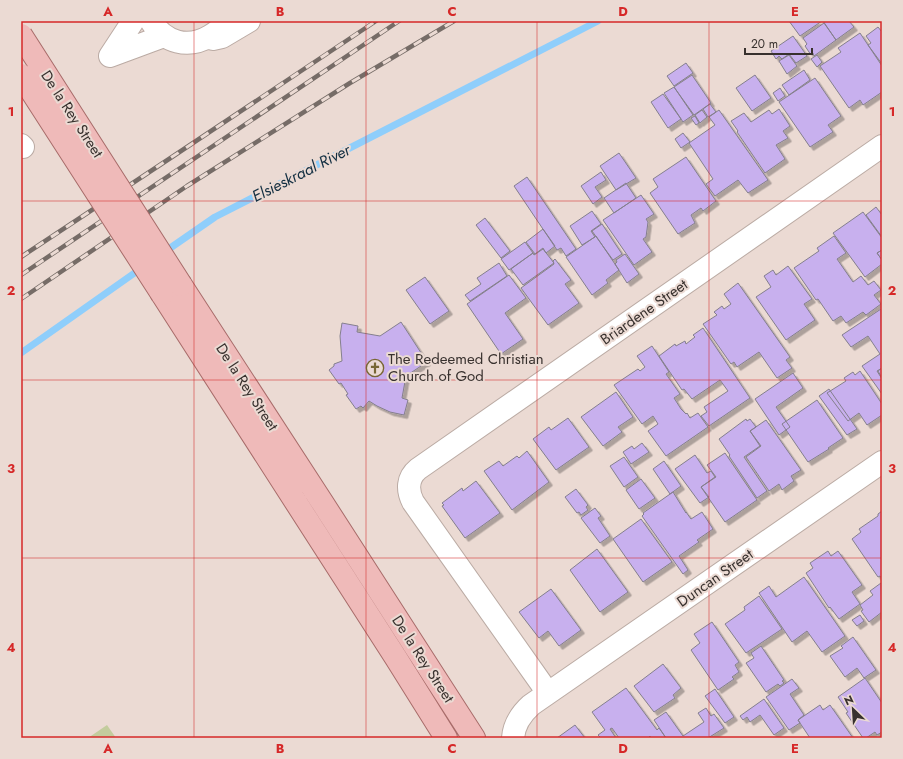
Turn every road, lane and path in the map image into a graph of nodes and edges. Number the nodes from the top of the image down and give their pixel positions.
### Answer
1 (132, 21) edge
2 (249, 21) edge
3 (226, 22) edge
4 (158, 28) edge
5 (21, 35) edge
6 (201, 41) junction
7 (21, 75) edge
8 (882, 146) edge
9 (172, 290) junction
10 (882, 462) edge
11 (548, 693) junction
12 (446, 738) edge
13 (474, 738) edge
14 (513, 738) edge

1 - 4 street
2 - 6 street
3 - 6 street
4 - 6 street
5 - 9 main road, De la Rey Street, bridge
7 - 9 main road, De la Rey Street, bridge
8 - 11 street, Briardene Street
9 - 12 main road, De la Rey Street
9 - 13 main road, De la Rey Street
10 - 11 street, Duncan Street
11 - 14 street

